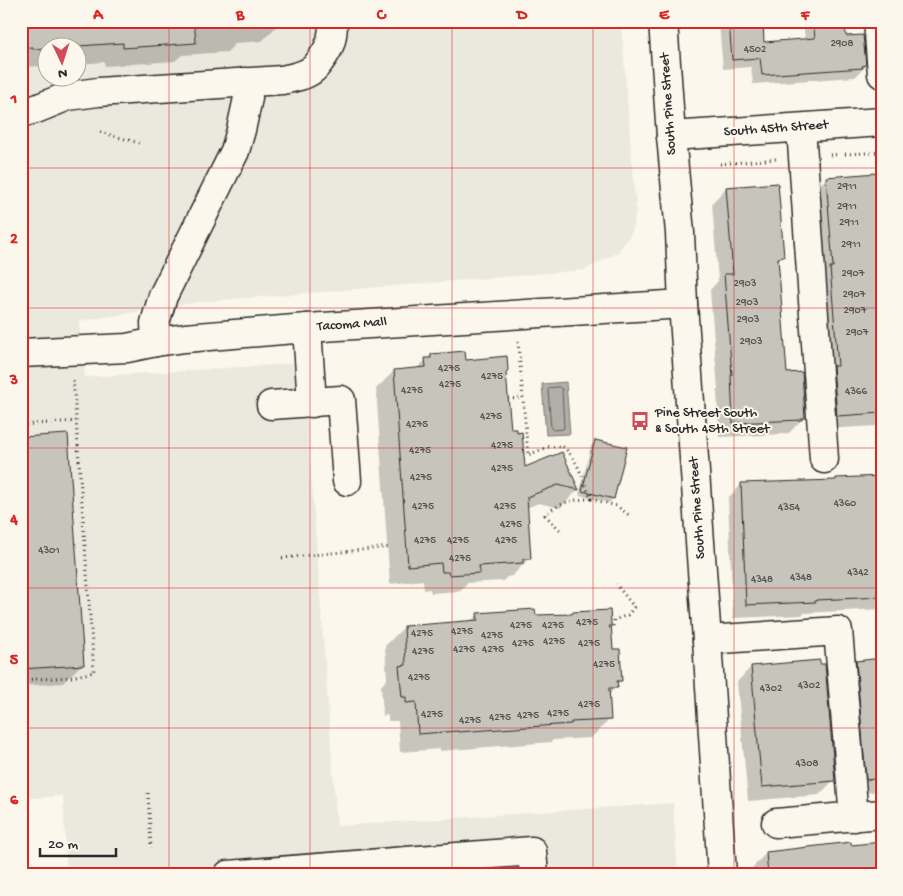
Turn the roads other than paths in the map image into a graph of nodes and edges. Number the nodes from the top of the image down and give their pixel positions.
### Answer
1 (333, 21) edge
2 (663, 21) edge
3 (878, 21) edge
4 (882, 74) edge
5 (245, 82) junction
6 (21, 113) edge
7 (882, 122) edge
8 (801, 128) junction
9 (671, 136) junction
10 (683, 304) junction
11 (306, 328) junction
12 (156, 342) junction
13 (21, 353) edge
14 (312, 403) junction
15 (271, 406) dead end
16 (824, 459) dead end
17 (347, 481) dead end
18 (707, 640) junction
19 (882, 814) edge
20 (854, 817) junction
21 (776, 823) dead end
22 (228, 875) edge
23 (534, 875) edge
24 (722, 875) edge

1 - 5 street
2 - 9 street, South Pine Street
3 - 4 street
5 - 6 street
5 - 12 street
7 - 8 street, South 45th Street
8 - 9 street, South 45th Street
8 - 16 street
9 - 10 street, South Pine Street
10 - 11 street, Tacoma Mall
10 - 18 street, South Pine Street
11 - 12 street, Tacoma Mall
11 - 14 street
12 - 13 street, Tacoma Mall
14 - 15 street
14 - 17 street
18 - 20 street
18 - 24 street, South Pine Street
19 - 20 street
20 - 21 street
22 - 23 street

